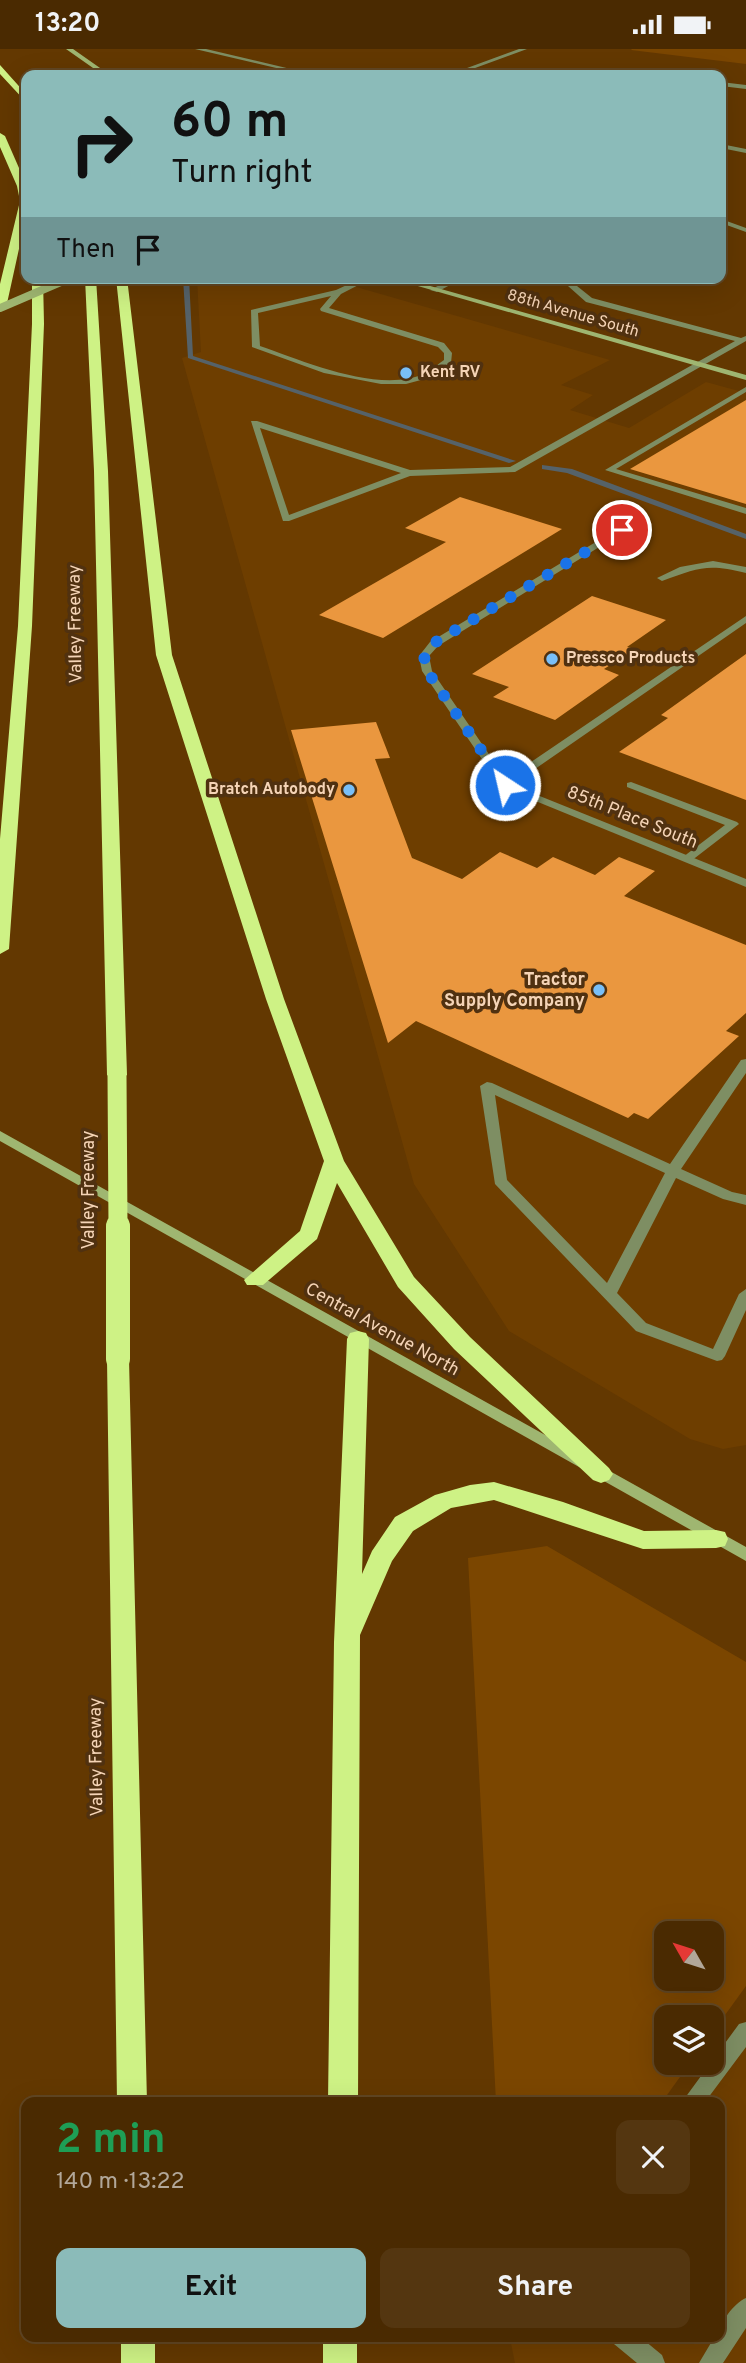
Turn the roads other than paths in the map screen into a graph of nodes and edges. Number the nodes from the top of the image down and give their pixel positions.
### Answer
1 (69, 49) edge
2 (198, 49) edge
3 (491, 49) edge
4 (524, 49) edge
5 (512, 53) junction
6 (0, 68) edge
7 (100, 70) edge
8 (291, 70) edge
9 (465, 70) edge
10 (726, 85) edge
11 (746, 87) edge
12 (21, 93) edge
13 (0, 136) edge
14 (726, 147) edge
15 (746, 151) edge
16 (21, 183) edge
17 (21, 221) edge
18 (726, 223) edge
19 (746, 230) edge
20 (37, 284) edge
21 (56, 284) edge
22 (90, 284) edge
23 (122, 284) edge
24 (356, 284) edge
25 (414, 284) edge
26 (447, 284) edge
27 (569, 284) edge
28 (434, 290) junction
29 (338, 292) junction
30 (0, 308) edge
31 (744, 339) edge
32 (701, 365) junction
33 (746, 378) edge
34 (746, 389) edge
35 (409, 473) junction
36 (744, 508) edge
37 (622, 530) dead end
38 (746, 570) edge
39 (662, 578) dead end
40 (746, 619) edge
41 (505, 785) junction
42 (631, 785) dead end
43 (746, 823) edge
44 (733, 824) junction
45 (687, 859) junction
46 (746, 883) edge
47 (0, 949) edge
48 (746, 1063) edge
49 (0, 1135) edge
50 (334, 1161) junction
51 (673, 1171) junction
52 (746, 1201) edge
53 (255, 1280) junction
54 (609, 1294) junction
55 (746, 1294) edge
56 (358, 1339) junction
57 (601, 1474) junction
58 (716, 1539) junction
59 (746, 1555) edge
60 (347, 1642) junction
61 (746, 2031) edge
62 (132, 2097) edge
63 (343, 2097) edge
64 (696, 2097) edge
65 (746, 2309) edge
66 (725, 2340) edge
67 (138, 2342) edge
68 (340, 2342) edge
69 (629, 2342) edge
70 (724, 2342) edge
71 (138, 2363) edge
72 (340, 2363) edge
73 (654, 2363) edge
74 (710, 2363) edge

1 - 7 street
2 - 8 street
3 - 5 street
4 - 5 street
5 - 9 street
6 - 12 highway
10 - 11 street
13 - 16 highway
14 - 15 street
17 - 30 highway
18 - 19 street
20 - 47 highway
21 - 30 street, bridge
22 - 62 highway, Valley Freeway, bridge
23 - 50 highway
24 - 29 street
25 - 28 street, 88th Avenue South
26 - 28 street
27 - 31 street
28 - 32 street, 88th Avenue South
29 - 29 street
31 - 32 street
32 - 33 street, 88th Avenue South
32 - 35 street
34 - 36 street
35 - 35 street
37 - 41 street
38 - 39 street
40 - 41 street
41 - 45 street, 85th Place South
42 - 44 street
43 - 44 street
44 - 45 street
45 - 46 street, 85th Place South
48 - 51 street
49 - 53 street, Central Avenue North
50 - 53 highway
50 - 57 highway
51 - 52 street
51 - 54 street
51 - 54 street
53 - 56 street, Central Avenue North
54 - 55 street
56 - 57 street, Central Avenue North
56 - 60 highway
57 - 58 street, Central Avenue North
58 - 59 street, Central Avenue North
58 - 60 highway
60 - 63 highway
61 - 64 street
65 - 66 street
67 - 71 highway
68 - 72 highway
69 - 73 street
70 - 74 street

